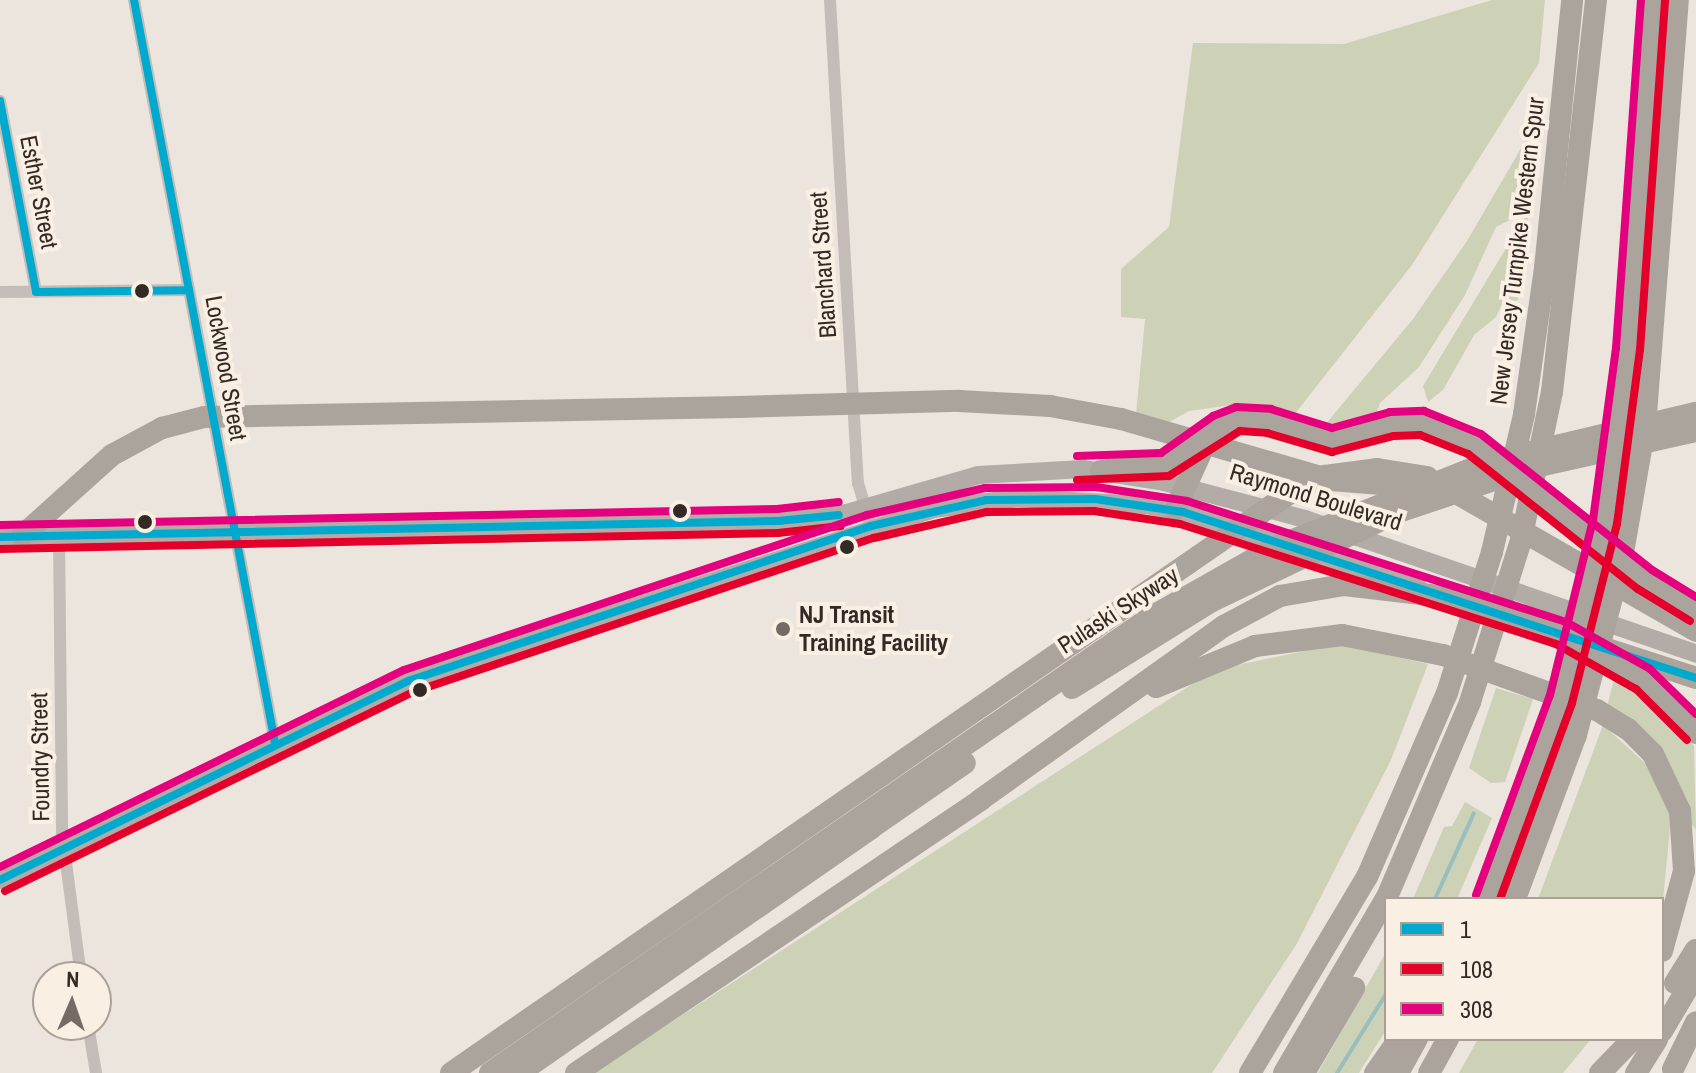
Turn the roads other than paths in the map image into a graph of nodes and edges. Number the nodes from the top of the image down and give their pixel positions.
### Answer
1 (134, 0) edge
2 (830, 0) edge
3 (1572, 0) edge
4 (1596, 0) edge
5 (1653, 0) edge
6 (1678, 0) edge
7 (0, 101) edge
8 (189, 290) junction
9 (0, 292) edge
10 (36, 292) junction
11 (1696, 413) edge
12 (212, 416) junction
13 (1214, 430) junction
14 (1696, 431) edge
15 (1101, 471) junction
16 (1423, 482) junction
17 (1183, 486) junction
18 (865, 507) junction
19 (1175, 510) junction
20 (871, 526) junction
21 (235, 532) junction
22 (59, 535) junction
23 (11, 537) edge
24 (1645, 580) junction
25 (1447, 597) junction
26 (1694, 610) edge
27 (1696, 631) edge
28 (1561, 633) junction
29 (1696, 654) edge
30 (1696, 678) edge
31 (1696, 733) edge
32 (275, 743) junction
33 (980, 800) junction
34 (64, 848) junction
35 (0, 880) edge
36 (1696, 883) edge
37 (1387, 897) edge
38 (1488, 897) edge
39 (1516, 897) edge
40 (1384, 902) edge
41 (1384, 905) edge
42 (1664, 945) edge
43 (692, 950) junction
44 (1696, 950) edge
45 (1664, 956) edge
46 (79, 961) edge
47 (1696, 974) edge
48 (630, 976) junction
49 (1664, 999) edge
50 (1696, 1022) edge
51 (1664, 1028) edge
52 (1696, 1039) edge
53 (91, 1041) edge
54 (1398, 1041) edge
55 (1416, 1041) edge
56 (1447, 1041) edge
57 (1616, 1041) edge
58 (1631, 1041) edge
59 (1656, 1041) edge
60 (1671, 1071) edge
61 (96, 1073) edge
62 (451, 1073) edge
63 (472, 1073) edge
64 (490, 1073) edge
65 (519, 1073) edge
66 (543, 1073) edge
67 (576, 1073) edge
68 (1250, 1073) edge
69 (1284, 1073) edge
70 (1304, 1073) edge
71 (1375, 1073) edge
72 (1398, 1073) edge
73 (1429, 1073) edge
74 (1598, 1073) edge
75 (1636, 1073) edge

1 - 8 street, Lockwood Street
2 - 18 street, Blanchard Street
3 - 68 highway, New Jersey Turnpike Western Spur, bridge
4 - 37 highway, bridge
5 - 38 highway, bridge
6 - 39 highway, bridge
7 - 10 street, Esther Street
8 - 10 street
8 - 12 street, Lockwood Street
9 - 10 street
11 - 16 highway, Pulaski Skyway, bridge
12 - 16 highway, bridge
12 - 21 street, Lockwood Street
12 - 23 highway
13 - 15 highway
13 - 17 highway
13 - 24 highway
14 - 43 highway, Pulaski Skyway, bridge
15 - 17 main road, Raymond Boulevard
15 - 18 main road, Raymond Boulevard
16 - 24 highway
16 - 27 highway
16 - 43 highway, Pulaski Skyway, bridge
16 - 62 highway, bridge
17 - 19 highway
17 - 29 main road, Raymond Boulevard
18 - 20 street, Blanchard Street
18 - 21 main road, Raymond Boulevard
19 - 20 main road
19 - 25 main road
20 - 32 main road
21 - 22 main road, Raymond Boulevard
21 - 32 street, Lockwood Street
22 - 23 main road, Raymond Boulevard
22 - 34 street, Foundry Street
24 - 26 highway
25 - 28 highway
25 - 33 highway
28 - 30 highway
28 - 31 highway
32 - 34 main road
33 - 42 highway
33 - 67 highway
34 - 35 main road
34 - 46 street, Foundry Street
36 - 45 highway
40 - 69 highway
41 - 70 highway
43 - 48 highway, Pulaski Skyway
43 - 65 highway
43 - 66 highway
44 - 49 highway
47 - 51 highway
48 - 63 highway
48 - 64 highway
50 - 60 highway
52 - 60 highway
53 - 61 street
54 - 71 highway
55 - 72 highway
56 - 73 highway
57 - 74 highway
58 - 74 highway
59 - 75 highway

